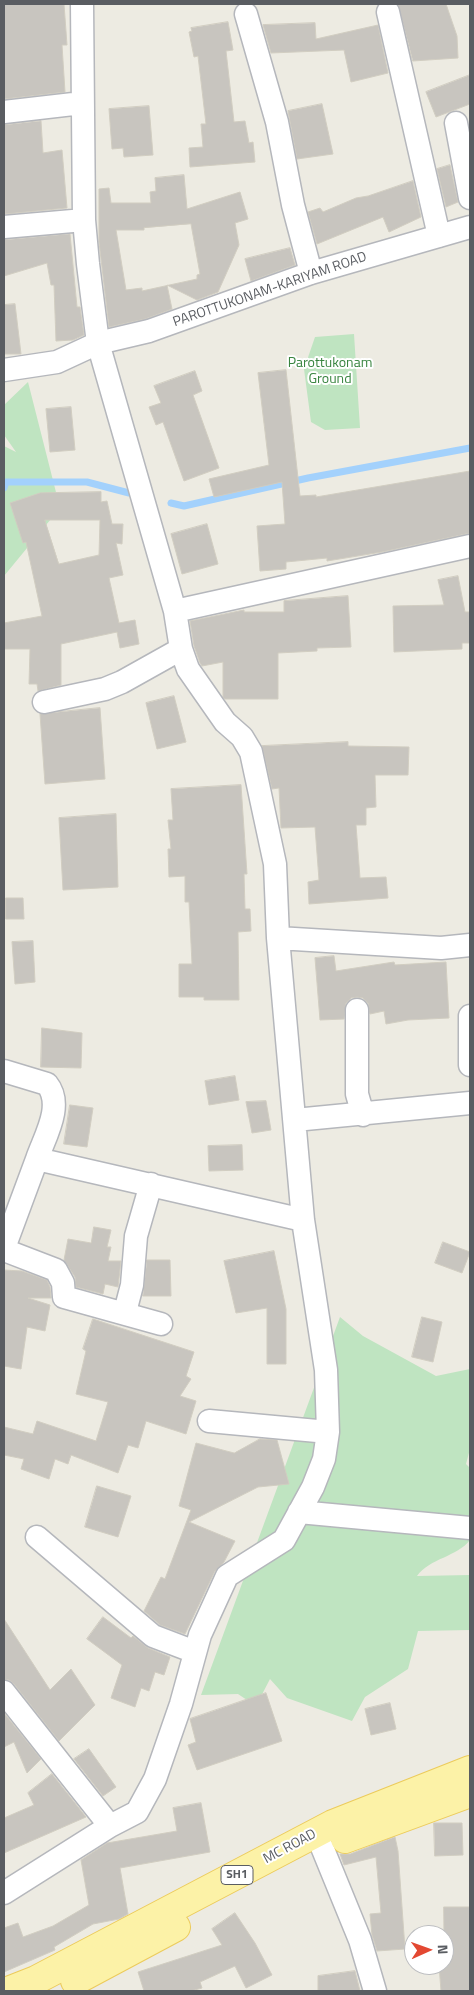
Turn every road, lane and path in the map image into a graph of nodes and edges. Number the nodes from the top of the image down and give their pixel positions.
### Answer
1 (82, 4) edge
2 (388, 12) dead end
3 (246, 14) dead end
4 (82, 103) junction
5 (4, 112) edge
6 (456, 123) dead end
7 (470, 198) edge
8 (84, 220) junction
9 (4, 227) edge
10 (470, 227) edge
11 (439, 236) junction
12 (311, 273) junction
13 (98, 343) junction
14 (4, 370) edge
15 (470, 546) edge
16 (175, 611) junction
17 (182, 649) junction
18 (44, 702) dead end
19 (278, 938) junction
20 (470, 945) edge
21 (357, 1010) dead end
22 (470, 1016) edge
23 (470, 1065) edge
24 (4, 1071) edge
25 (470, 1103) edge
26 (364, 1115) junction
27 (295, 1120) junction
28 (37, 1159) junction
29 (151, 1184) junction
30 (303, 1220) junction
31 (4, 1249) edge
32 (124, 1312) junction
33 (161, 1324) dead end
34 (209, 1421) dead end
35 (328, 1432) junction
36 (299, 1512) junction
37 (470, 1528) edge
38 (37, 1537) dead end
39 (195, 1652) junction
40 (4, 1692) edge
41 (470, 1770) edge
42 (470, 1793) edge
43 (110, 1826) junction
44 (322, 1847) junction
45 (4, 1893) edge
46 (8, 1991) edge
47 (54, 1991) edge
48 (375, 1991) edge

1 - 4 street
2 - 11 street
3 - 12 street
4 - 5 street
4 - 8 street
6 - 7 street
8 - 9 street
8 - 13 street
10 - 11 street, PAROTTUKONAM-KARIYAM ROAD
11 - 12 street, PAROTTUKONAM-KARIYAM ROAD
12 - 13 street, PAROTTUKONAM-KARIYAM ROAD
13 - 14 street, PAROTTUKONAM-KARIYAM ROAD
13 - 16 street
15 - 16 street
16 - 17 street
17 - 18 street
17 - 19 street
19 - 20 street
19 - 27 street
21 - 26 street
22 - 23 street
24 - 28 street
25 - 26 street
26 - 27 street
27 - 30 street
28 - 29 street
28 - 31 street
29 - 30 street
29 - 32 street
30 - 35 street
31 - 32 street
32 - 33 street
34 - 35 street
35 - 36 street
36 - 37 street
36 - 39 street
38 - 39 street
39 - 43 street
40 - 43 street
41 - 46 main road, MC ROAD / SH1
42 - 44 main road, MC ROAD / SH1
43 - 45 street
44 - 47 main road, MC ROAD / SH1
44 - 48 street

